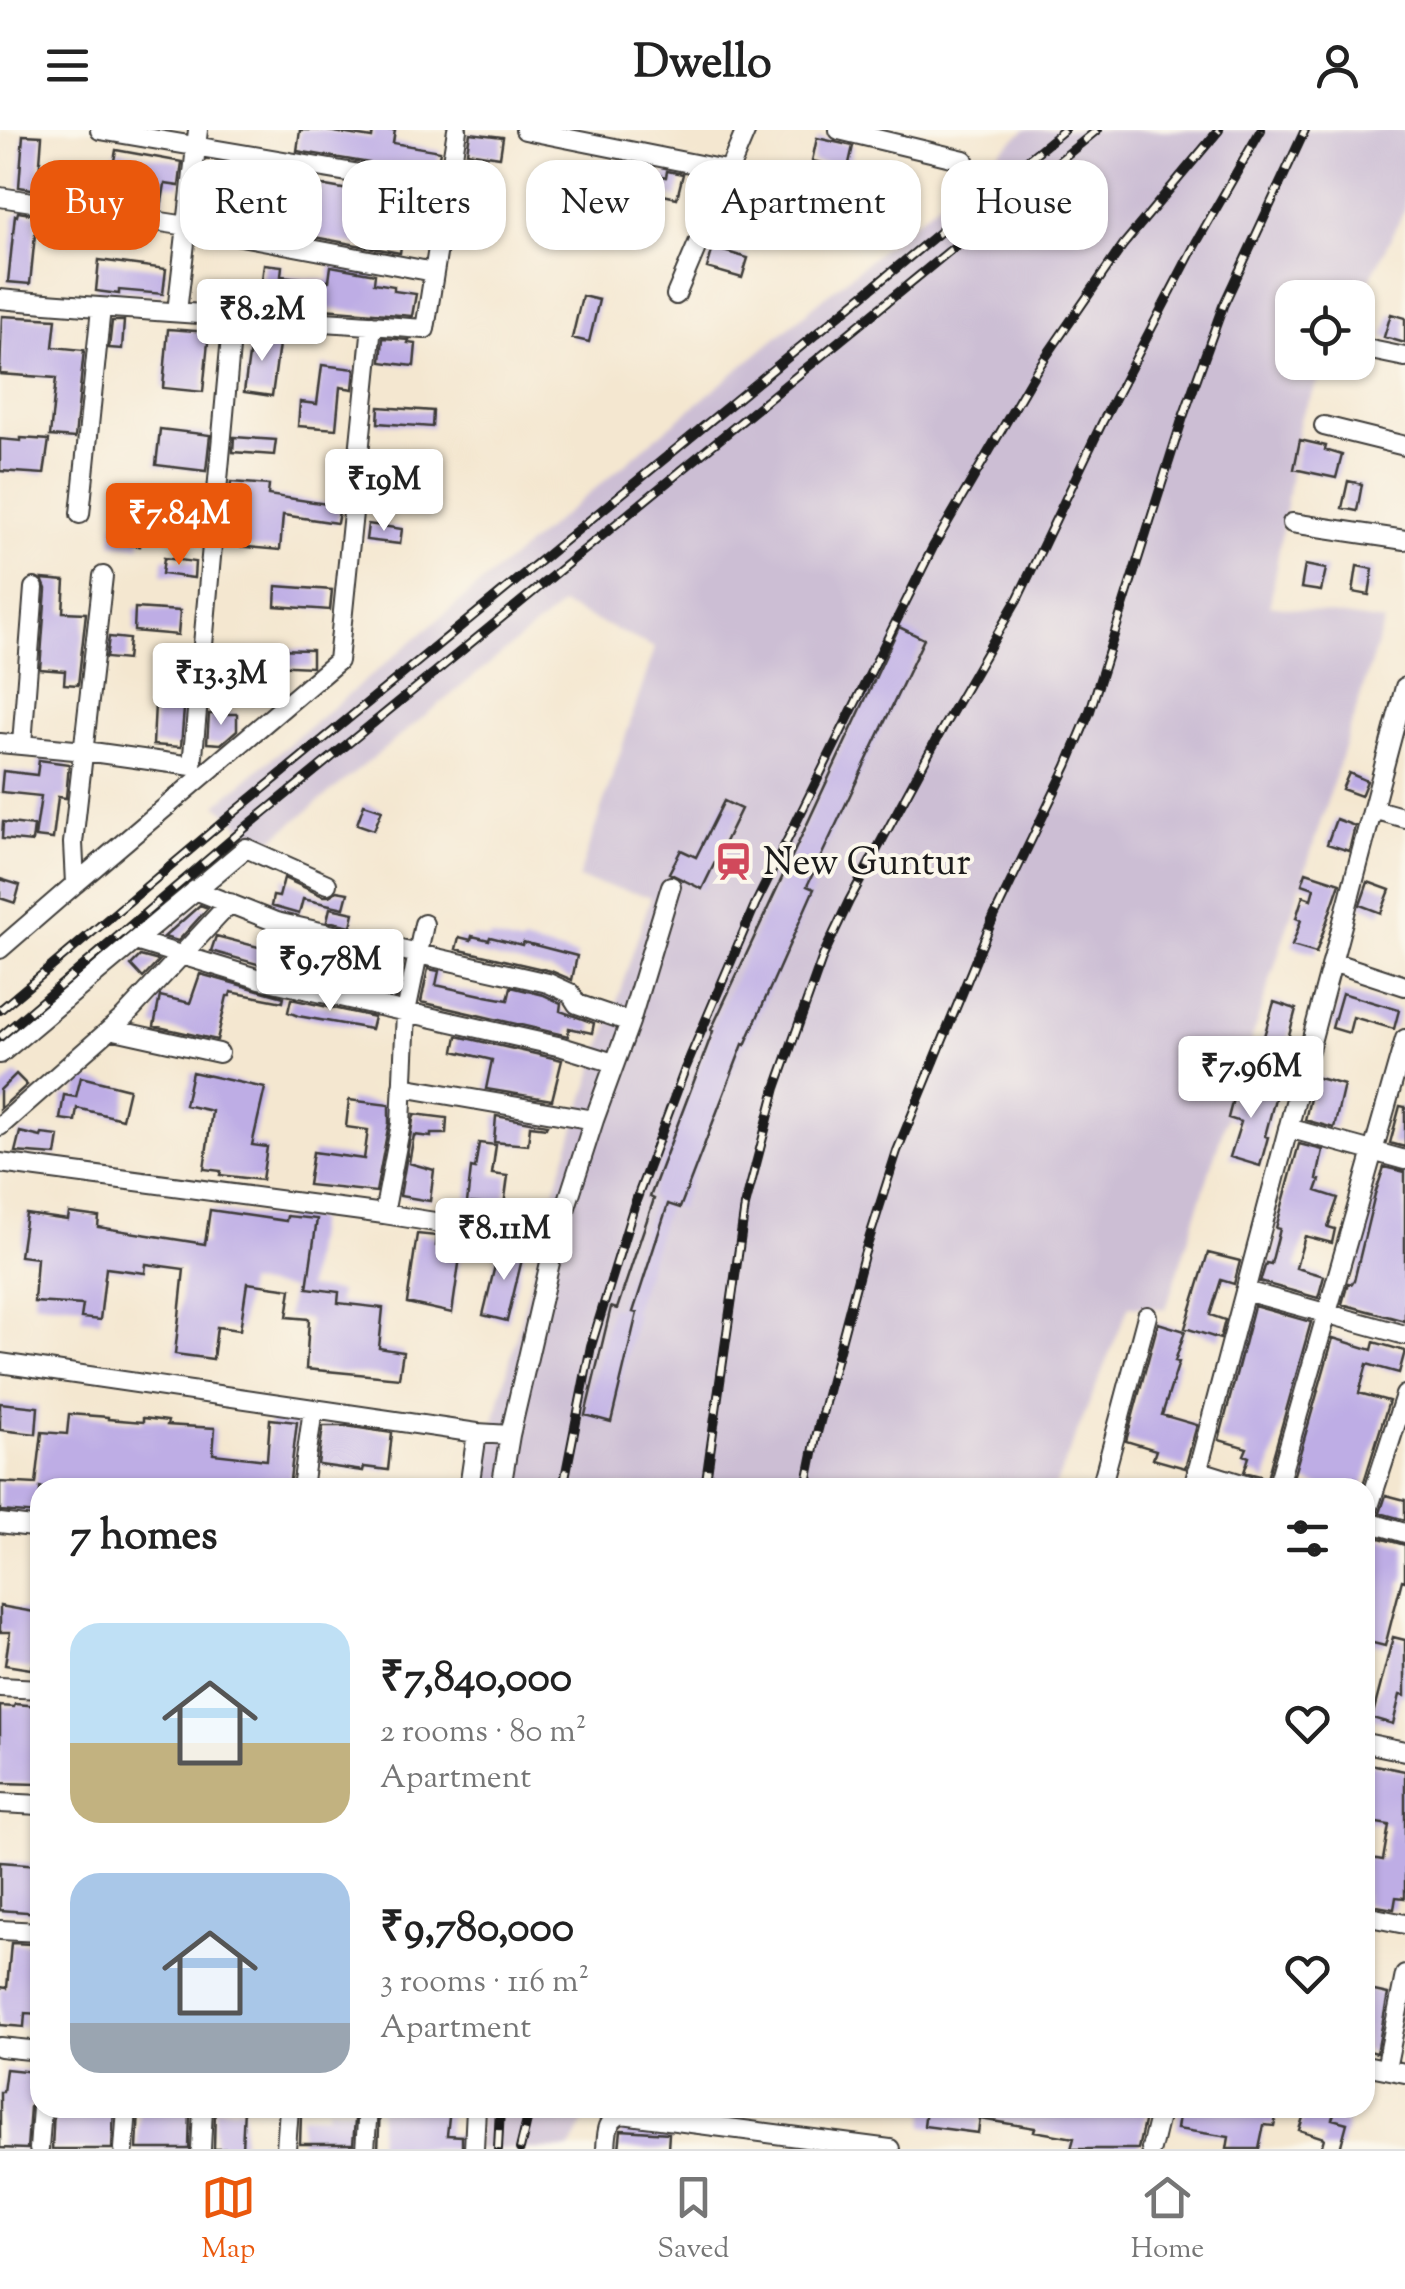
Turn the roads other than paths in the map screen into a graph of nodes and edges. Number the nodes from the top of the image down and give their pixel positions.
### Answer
1 (100, 130) edge
2 (457, 130) edge
3 (524, 130) edge
4 (746, 130) edge
5 (839, 130) edge
6 (197, 138) edge
7 (452, 160) edge
8 (734, 160) edge
9 (964, 160) dead end
10 (685, 162) edge
11 (342, 167) edge
12 (0, 197) edge
13 (180, 225) edge
14 (184, 250) edge
15 (316, 250) edge
16 (438, 250) edge
17 (696, 250) edge
18 (434, 272) junction
19 (676, 295) dead end
20 (0, 300) edge
21 (101, 308) junction
22 (177, 312) junction
23 (233, 314) junction
24 (372, 324) junction
25 (1375, 351) edge
26 (1405, 357) edge
27 (1324, 426) dead end
28 (1405, 446) edge
29 (80, 514) dead end
30 (1292, 523) dead end
31 (1405, 540) edge
32 (103, 576) dead end
33 (34, 588) dead end
34 (1405, 687) edge
35 (22, 744) junction
36 (0, 745) edge
37 (85, 750) junction
38 (1373, 808) junction
39 (1405, 818) edge
40 (75, 884) junction
41 (326, 884) dead end
42 (671, 886) dead end
43 (195, 890) junction
44 (230, 903) junction
45 (424, 924) dead end
46 (135, 941) junction
47 (0, 949) edge
48 (418, 954) junction
49 (181, 955) junction
50 (1332, 962) junction
51 (1405, 986) edge
52 (406, 1012) junction
53 (630, 1022) junction
54 (110, 1028) junction
55 (1405, 1039) edge
56 (0, 1054) edge
57 (220, 1054) dead end
58 (614, 1063) junction
59 (402, 1087) junction
60 (594, 1120) junction
61 (0, 1126) edge
62 (1288, 1128) junction
63 (1373, 1151) junction
64 (1405, 1160) edge
65 (0, 1163) edge
66 (384, 1214) junction
67 (555, 1242) junction
68 (1245, 1291) junction
69 (1328, 1314) junction
70 (1147, 1316) dead end
71 (1405, 1335) edge
72 (0, 1363) edge
73 (1405, 1395) edge
74 (313, 1409) junction
75 (477, 1433) junction
76 (510, 1435) junction
77 (303, 1478) edge
78 (470, 1478) edge
79 (503, 1478) edge
80 (1104, 1478) edge
81 (1195, 1478) edge
82 (1281, 1478) edge
83 (1375, 1489) edge
84 (0, 1523) edge
85 (1375, 1523) edge
86 (30, 1527) edge
87 (1405, 1533) edge
88 (0, 1687) edge
89 (30, 1688) edge
90 (1375, 1745) edge
91 (1405, 1751) edge
92 (0, 1803) edge
93 (30, 1804) edge
94 (1375, 1918) edge
95 (1405, 1924) edge
96 (0, 1930) edge
97 (30, 1932) edge
98 (1405, 1974) edge
99 (0, 2047) edge
100 (30, 2050) edge
101 (1375, 2067) edge
102 (1386, 2069) junction
103 (1405, 2073) edge
104 (42, 2118) edge
105 (127, 2118) edge
106 (202, 2118) edge
107 (288, 2118) edge
108 (367, 2118) edge
109 (476, 2118) edge
110 (613, 2118) edge
111 (653, 2118) edge
112 (1158, 2118) edge
113 (40, 2149) edge
114 (124, 2149) edge
115 (200, 2149) edge
116 (286, 2149) edge
117 (364, 2149) edge
118 (474, 2149) edge
119 (606, 2149) edge
120 (890, 2149) edge
121 (1151, 2149) edge

1 - 6 street
2 - 7 street
3 - 10 street
4 - 8 street
5 - 9 street
6 - 11 street
12 - 13 street
14 - 22 street
15 - 18 street
16 - 18 street
17 - 19 street
18 - 24 street
20 - 21 street
21 - 22 street
21 - 29 street
22 - 23 street
23 - 24 street
23 - 37 street
24 - 40 street
25 - 26 street
27 - 28 street
30 - 31 street
32 - 37 street
33 - 35 street
34 - 38 street
35 - 36 street
35 - 37 street
37 - 40 street
38 - 39 street
38 - 50 street
40 - 47 street
41 - 43 street
42 - 53 street
43 - 44 street
43 - 46 street
44 - 48 street
44 - 49 street
45 - 48 street
46 - 49 street
46 - 56 street
48 - 52 street
48 - 53 street
49 - 52 street
49 - 54 street
50 - 51 street
50 - 62 street
52 - 58 street
52 - 59 street
53 - 58 street
54 - 57 street
54 - 61 street
55 - 63 street
58 - 60 street
59 - 60 street
59 - 66 street
60 - 67 street
62 - 63 street
62 - 68 street
63 - 64 street
63 - 69 street
65 - 66 street
66 - 67 street
67 - 76 street
68 - 69 street
68 - 81 street
69 - 71 street
69 - 82 street
70 - 80 street
72 - 74 street
73 - 83 street
74 - 75 street
74 - 77 street
75 - 76 street
75 - 78 street
76 - 79 street
84 - 86 street
85 - 87 street
88 - 89 street
90 - 91 street
92 - 93 street
94 - 95 street
96 - 97 street
98 - 102 street
99 - 100 street
101 - 102 street
102 - 103 street
104 - 113 street
105 - 114 street
106 - 115 street
107 - 116 street
108 - 117 street
109 - 118 street
110 - 119 street
111 - 120 street
112 - 121 street

